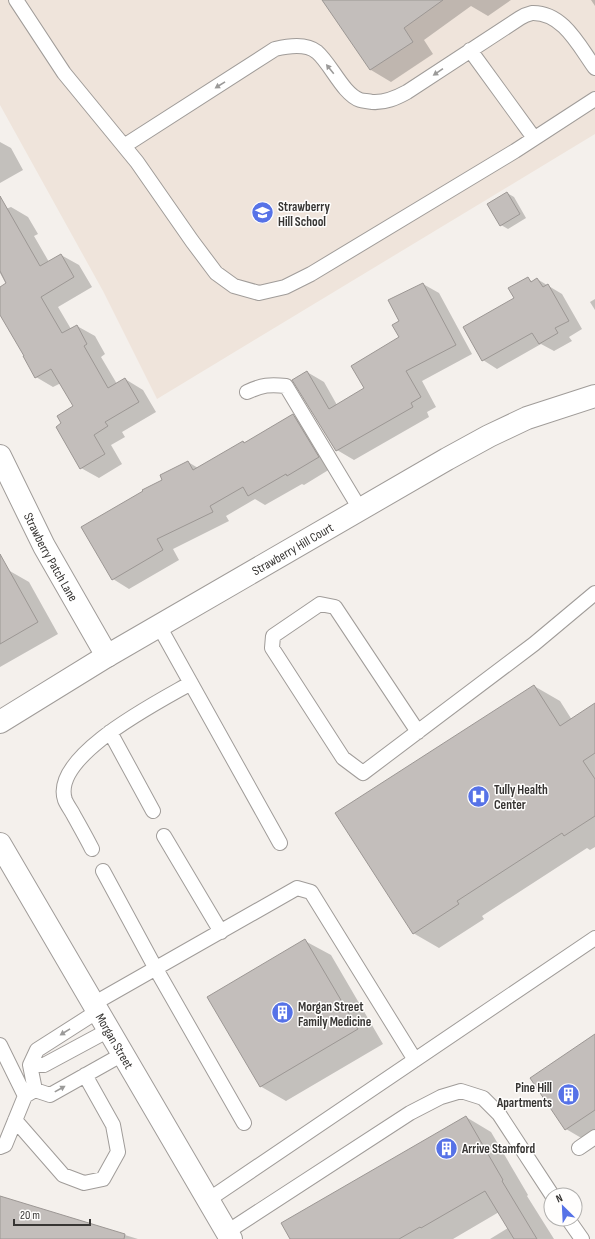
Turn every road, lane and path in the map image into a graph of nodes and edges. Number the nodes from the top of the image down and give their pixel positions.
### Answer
1 (16, 0) edge
2 (470, 50) junction
3 (595, 68) edge
4 (595, 99) edge
5 (534, 138) junction
6 (124, 146) junction
7 (247, 392) dead end
8 (595, 396) edge
9 (0, 456) edge
10 (360, 509) junction
11 (595, 593) edge
12 (159, 626) junction
13 (107, 656) junction
14 (191, 683) junction
15 (0, 722) edge
16 (110, 732) junction
17 (418, 732) junction
18 (153, 811) dead end
19 (164, 836) dead end
20 (280, 843) dead end
21 (0, 844) edge
22 (92, 849) dead end
23 (103, 871) dead end
24 (221, 932) junction
25 (595, 938) edge
26 (156, 969) junction
27 (100, 1015) junction
28 (0, 1045) edge
29 (123, 1054) junction
30 (415, 1060) junction
31 (4, 1064) edge
32 (30, 1065) junction
33 (85, 1075) junction
34 (30, 1093) junction
35 (15, 1120) junction
36 (244, 1123) dead end
37 (595, 1137) edge
38 (0, 1147) edge
39 (579, 1148) dead end
40 (547, 1187) edge
41 (208, 1200) junction
42 (574, 1227) edge
43 (229, 1236) edge
44 (582, 1239) edge

1 - 6 lane
2 - 3 lane
2 - 5 lane
2 -> 6 lane
4 - 5 lane
5 - 6 lane
7 - 10 lane
8 - 10 street, Strawberry Hill Court
9 - 13 street, Strawberry Patch Lane
10 - 12 street, Strawberry Hill Court
11 - 17 lane
12 - 13 street, Strawberry Hill Court
12 - 14 lane
13 - 15 street, Strawberry Hill Court
14 - 16 lane
14 - 20 lane
16 - 18 lane
16 - 22 lane
17 - 17 lane
19 - 24 lane
21 - 27 street, Morgan Street
23 - 26 lane
24 - 26 lane
24 - 30 lane
25 - 30 lane
26 - 27 lane
26 - 36 lane
27 - 29 street, Morgan Street
27 -> 32 lane
27 - 32 lane
28 - 31 lane
29 - 33 lane
29 - 41 street, Morgan Street
30 - 41 lane
31 - 34 lane
32 - 34 lane
34 -> 33 lane
33 - 35 lane
34 - 35 lane
35 - 38 lane
37 - 39 lane
40 - 43 lane
41 - 43 street, Morgan Street
42 - 44 lane

